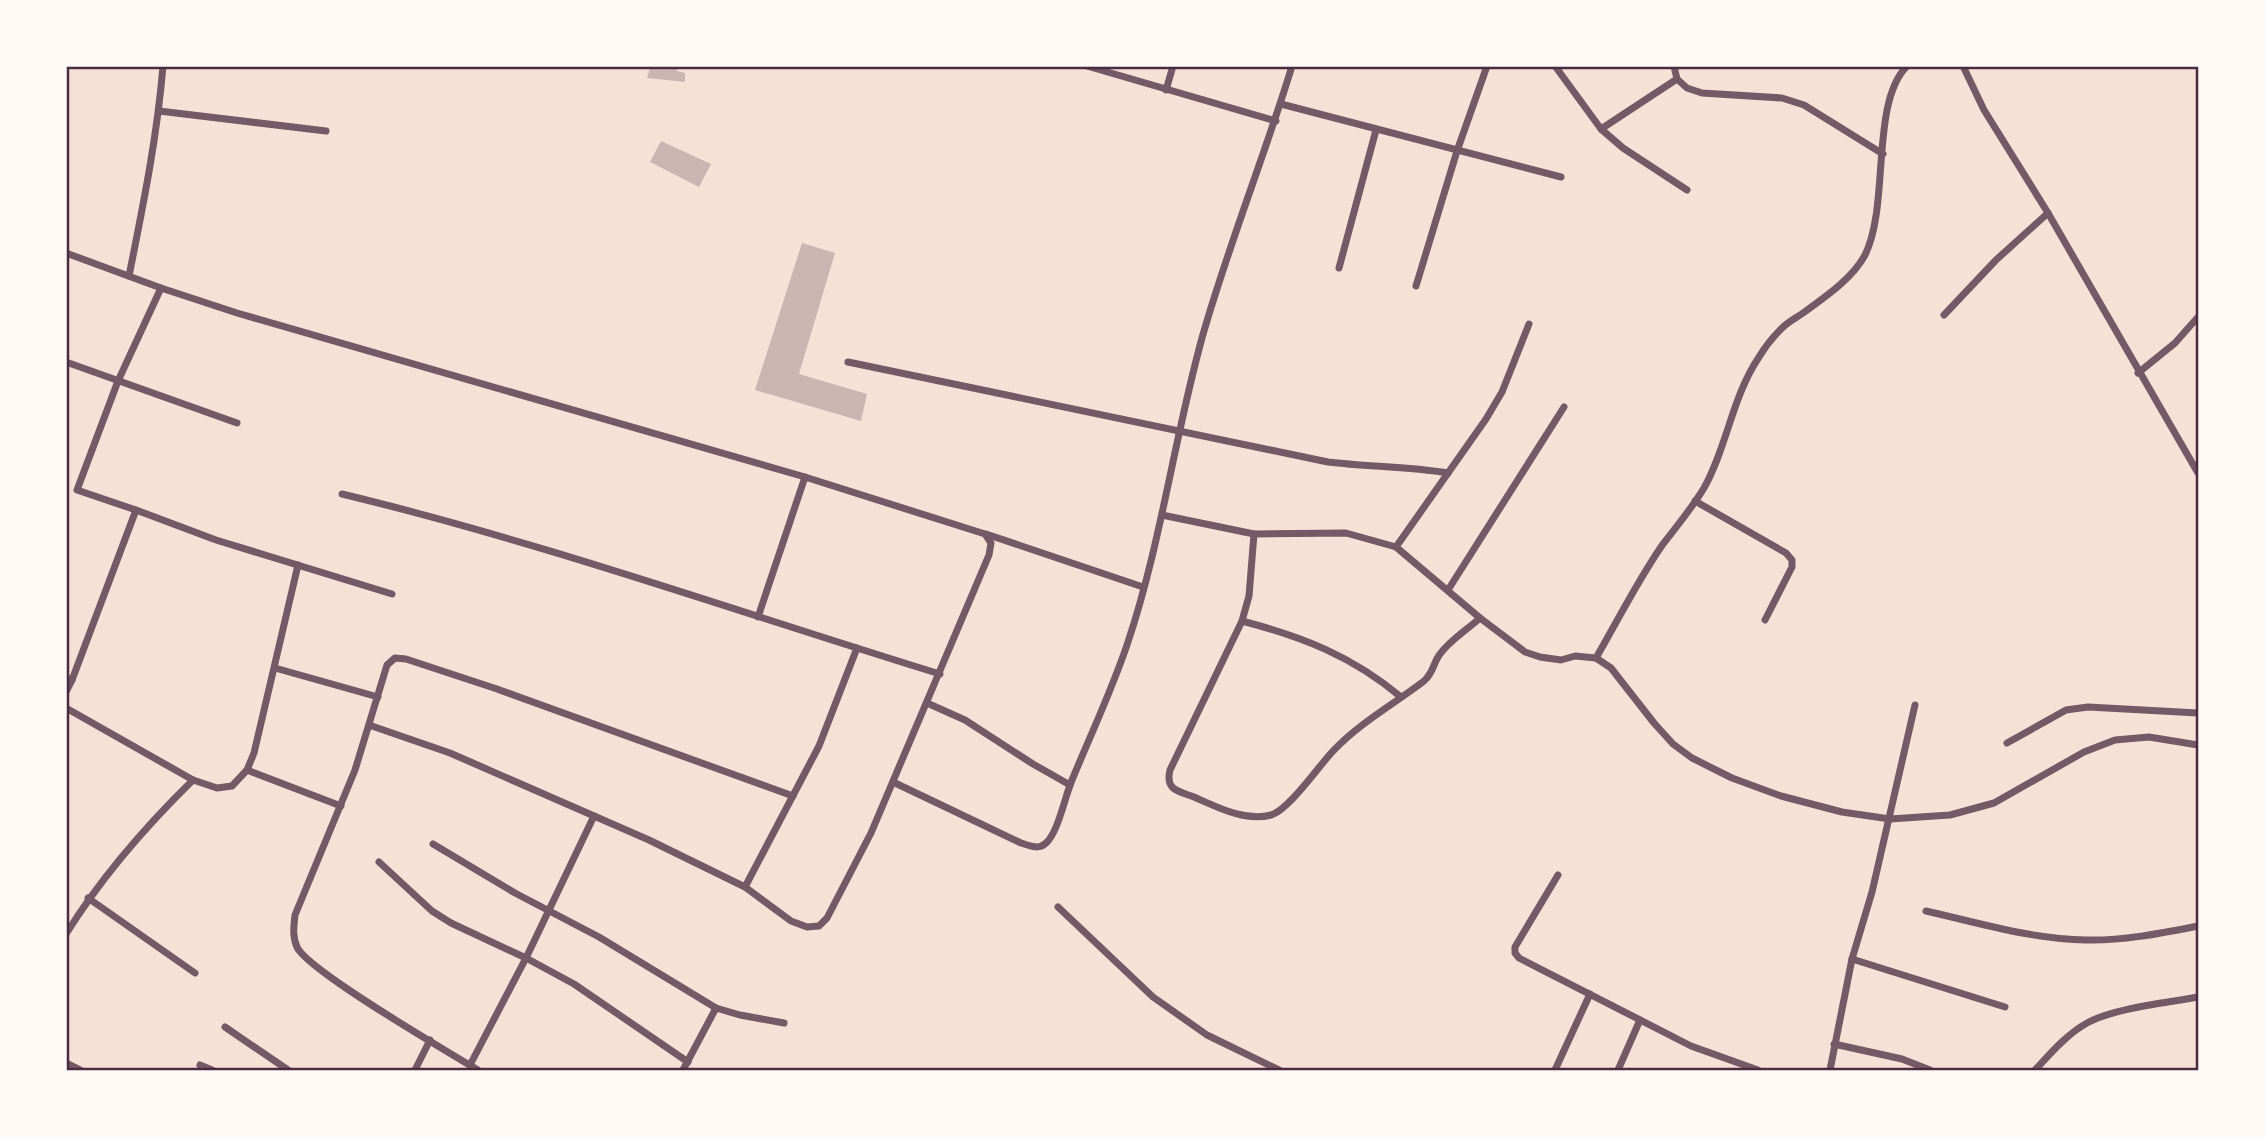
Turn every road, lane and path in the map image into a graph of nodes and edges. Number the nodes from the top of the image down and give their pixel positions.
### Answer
1 (163, 66) edge
2 (1087, 66) edge
3 (1173, 66) edge
4 (1293, 66) edge
5 (1487, 66) edge
6 (1555, 66) edge
7 (1674, 66) edge
8 (1907, 66) edge
9 (1963, 66) edge
10 (1677, 79) junction
11 (1166, 90) junction
12 (1281, 104) junction
13 (159, 111) junction
14 (1276, 121) junction
15 (1601, 129) junction
16 (1376, 130) junction
17 (326, 131) dead end
18 (1457, 151) junction
19 (1883, 154) junction
20 (1561, 177) dead end
21 (1687, 190) dead end
22 (2048, 213) junction
23 (66, 253) edge
24 (1339, 268) dead end
25 (129, 276) junction
26 (1416, 286) dead end
27 (161, 288) junction
28 (1944, 315) dead end
29 (2199, 317) edge
30 (1529, 324) dead end
31 (66, 362) edge
32 (848, 362) dead end
33 (2138, 373) junction
34 (118, 381) junction
35 (1564, 407) dead end
36 (237, 423) dead end
37 (1179, 430) junction
38 (1448, 473) junction
39 (2199, 473) edge
40 (805, 477) junction
41 (66, 486) edge
42 (77, 490) junction
43 (342, 494) dead end
44 (1695, 501) junction
45 (136, 510) junction
46 (1162, 515) junction
47 (985, 534) junction
48 (1254, 534) junction
49 (1396, 547) junction
50 (298, 565) junction
51 (1143, 587) junction
52 (1448, 590) junction
53 (392, 594) dead end
54 (758, 617) junction
55 (1480, 618) junction
56 (1765, 620) dead end
57 (1242, 621) junction
58 (857, 648) junction
59 (1596, 658) junction
60 (275, 668) junction
61 (940, 674) junction
62 (69, 679) edge
63 (66, 692) edge
64 (377, 697) junction
65 (1401, 697) junction
66 (927, 703) junction
67 (1915, 705) dead end
68 (66, 708) edge
69 (2199, 713) edge
70 (369, 725) junction
71 (2007, 743) dead end
72 (2199, 745) edge
73 (247, 770) junction
74 (193, 779) junction
75 (893, 782) junction
76 (1070, 785) junction
77 (793, 796) junction
78 (341, 806) junction
79 (594, 816) junction
80 (1890, 819) junction
81 (433, 844) dead end
82 (379, 862) dead end
83 (1558, 875) dead end
84 (745, 887) junction
85 (88, 898) junction
86 (1058, 907) dead end
87 (550, 910) junction
88 (1926, 911) dead end
89 (2199, 926) edge
90 (66, 934) edge
91 (526, 958) junction
92 (1852, 959) junction
93 (195, 973) dead end
94 (1590, 994) junction
95 (2199, 997) edge
96 (2005, 1007) dead end
97 (716, 1008) junction
98 (1640, 1020) junction
99 (784, 1023) dead end
100 (225, 1027) dead end
101 (430, 1040) junction
102 (1835, 1044) junction
103 (688, 1062) junction
104 (66, 1063) edge
105 (200, 1065) dead end
106 (470, 1065) junction
107 (1743, 1068) edge
108 (80, 1070) edge
109 (212, 1070) edge
110 (288, 1070) edge
111 (415, 1070) edge
112 (478, 1070) edge
113 (683, 1070) edge
114 (1279, 1070) edge
115 (1555, 1070) edge
116 (1618, 1070) edge
117 (1758, 1070) edge
118 (1830, 1070) edge
119 (1930, 1070) edge
120 (2035, 1070) edge

1 - 13 street
2 - 11 street
3 - 11 street
4 - 12 street
5 - 18 street
6 - 15 street
7 - 10 street
8 - 19 street
9 - 22 street
10 - 15 street
10 - 19 street
11 - 14 street
12 - 14 street
12 - 16 street
13 - 17 street
13 - 25 street
14 - 37 street
15 - 21 street
16 - 18 street
16 - 24 street
18 - 20 street
18 - 26 street
19 - 44 street
22 - 28 street
22 - 33 street
23 - 25 street
25 - 27 street
27 - 34 street
27 - 40 street
29 - 33 street
30 - 38 street
31 - 34 street
32 - 37 street
33 - 39 street
34 - 36 street
34 - 42 street
35 - 52 street
37 - 38 street
37 - 46 street
38 - 49 street
40 - 47 street
40 - 54 street
41 - 42 street
42 - 45 street
43 - 54 street
44 - 56 street
44 - 59 street
45 - 50 street
45 - 62 street
46 - 48 street
46 - 51 street
47 - 51 street
47 - 61 street
48 - 49 street
48 - 57 street
49 - 52 street
50 - 53 street
50 - 60 street
51 - 76 street
52 - 55 street
54 - 58 street
55 - 59 street
55 - 65 street
57 - 65 street
57 - 65 street
58 - 61 street
58 - 77 street
59 - 80 street
60 - 64 street
60 - 73 street
61 - 66 street
62 - 63 street
64 - 70 street
64 - 77 street
66 - 75 street
66 - 76 street
67 - 80 street
68 - 74 street
69 - 71 street
70 - 78 street
70 - 79 street
72 - 80 street
73 - 74 street
73 - 78 street
74 - 85 street
75 - 76 street
75 - 84 street
77 - 84 street
78 - 101 street
79 - 84 street
79 - 87 street
80 - 92 street
81 - 87 street
82 - 91 street
83 - 94 street
85 - 90 street
85 - 93 street
86 - 114 street
87 - 91 street
87 - 97 street
88 - 89 street
91 - 103 street
91 - 106 street
92 - 96 street
92 - 102 street
94 - 98 street
94 - 115 street
95 - 120 street
97 - 99 street
97 - 103 street
98 - 107 street
98 - 116 street
100 - 110 street
101 - 106 street
101 - 111 street
102 - 118 street
102 - 119 street
103 - 113 street
104 - 108 street
105 - 109 street
106 - 112 street
107 - 117 street

